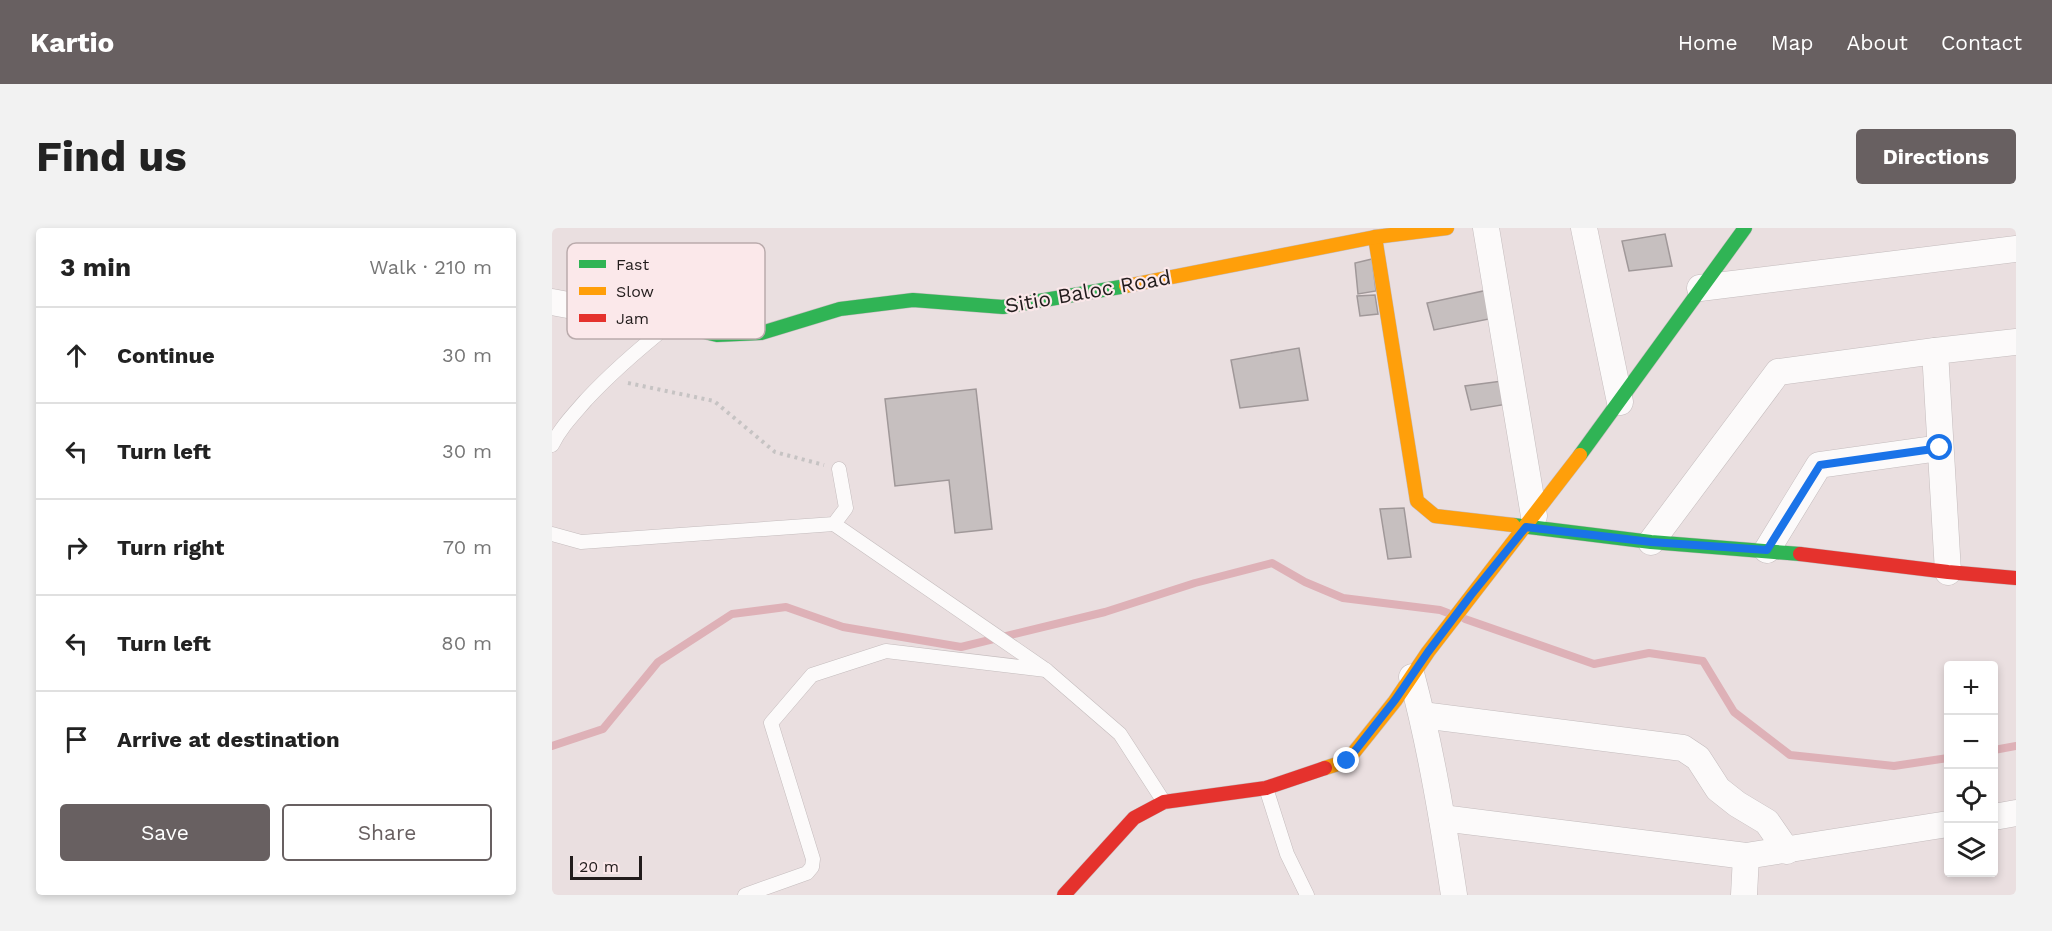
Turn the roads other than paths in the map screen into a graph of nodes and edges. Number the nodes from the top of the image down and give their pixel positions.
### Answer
1 (1447, 228) edge
2 (1486, 228) edge
3 (1584, 228) edge
4 (1745, 228) edge
5 (1375, 237) junction
6 (2016, 249) edge
7 (1700, 288) junction
8 (552, 302) edge
9 (567, 305) edge
10 (765, 332) edge
11 (651, 339) edge
12 (2016, 342) edge
13 (1935, 351) junction
14 (1620, 402) junction
15 (552, 445) edge
16 (1940, 448) junction
17 (839, 469) road end
18 (1530, 522) junction
19 (834, 524) junction
20 (552, 534) edge
21 (1651, 542) junction
22 (1767, 550) junction
23 (1948, 572) junction
24 (2016, 578) edge
25 (1046, 670) junction
26 (1412, 677) junction
27 (1422, 715) junction
28 (1266, 788) junction
29 (1164, 802) junction
30 (2016, 813) edge
31 (1998, 816) edge
32 (1442, 818) junction
33 (1944, 825) edge
34 (1787, 850) junction
35 (1746, 856) junction
36 (745, 895) edge
37 (1064, 895) edge
38 (1307, 895) edge
39 (1454, 895) edge
40 (1744, 895) edge

1 - 5 street, Sitio Baloc Road
2 - 18 street
3 - 14 street
4 - 7 street
5 - 10 street, Sitio Baloc Road
5 - 18 street
6 - 7 street
7 - 14 street
8 - 9 street, Sitio Baloc Road
11 - 15 lane
12 - 13 street
13 - 16 street
13 - 21 street
14 - 18 street
16 - 22 street
16 - 23 street
17 - 19 lane
18 - 21 street
18 - 26 street
19 - 20 lane
19 - 25 lane
21 - 22 street
22 - 23 street
23 - 24 street
25 - 29 lane
25 - 36 lane
26 - 27 street
26 - 28 street
27 - 32 street
27 - 34 street
28 - 29 street
28 - 38 lane
29 - 37 street
30 - 31 street
32 - 35 street
32 - 39 street
33 - 34 street
34 - 35 street
35 - 40 street

